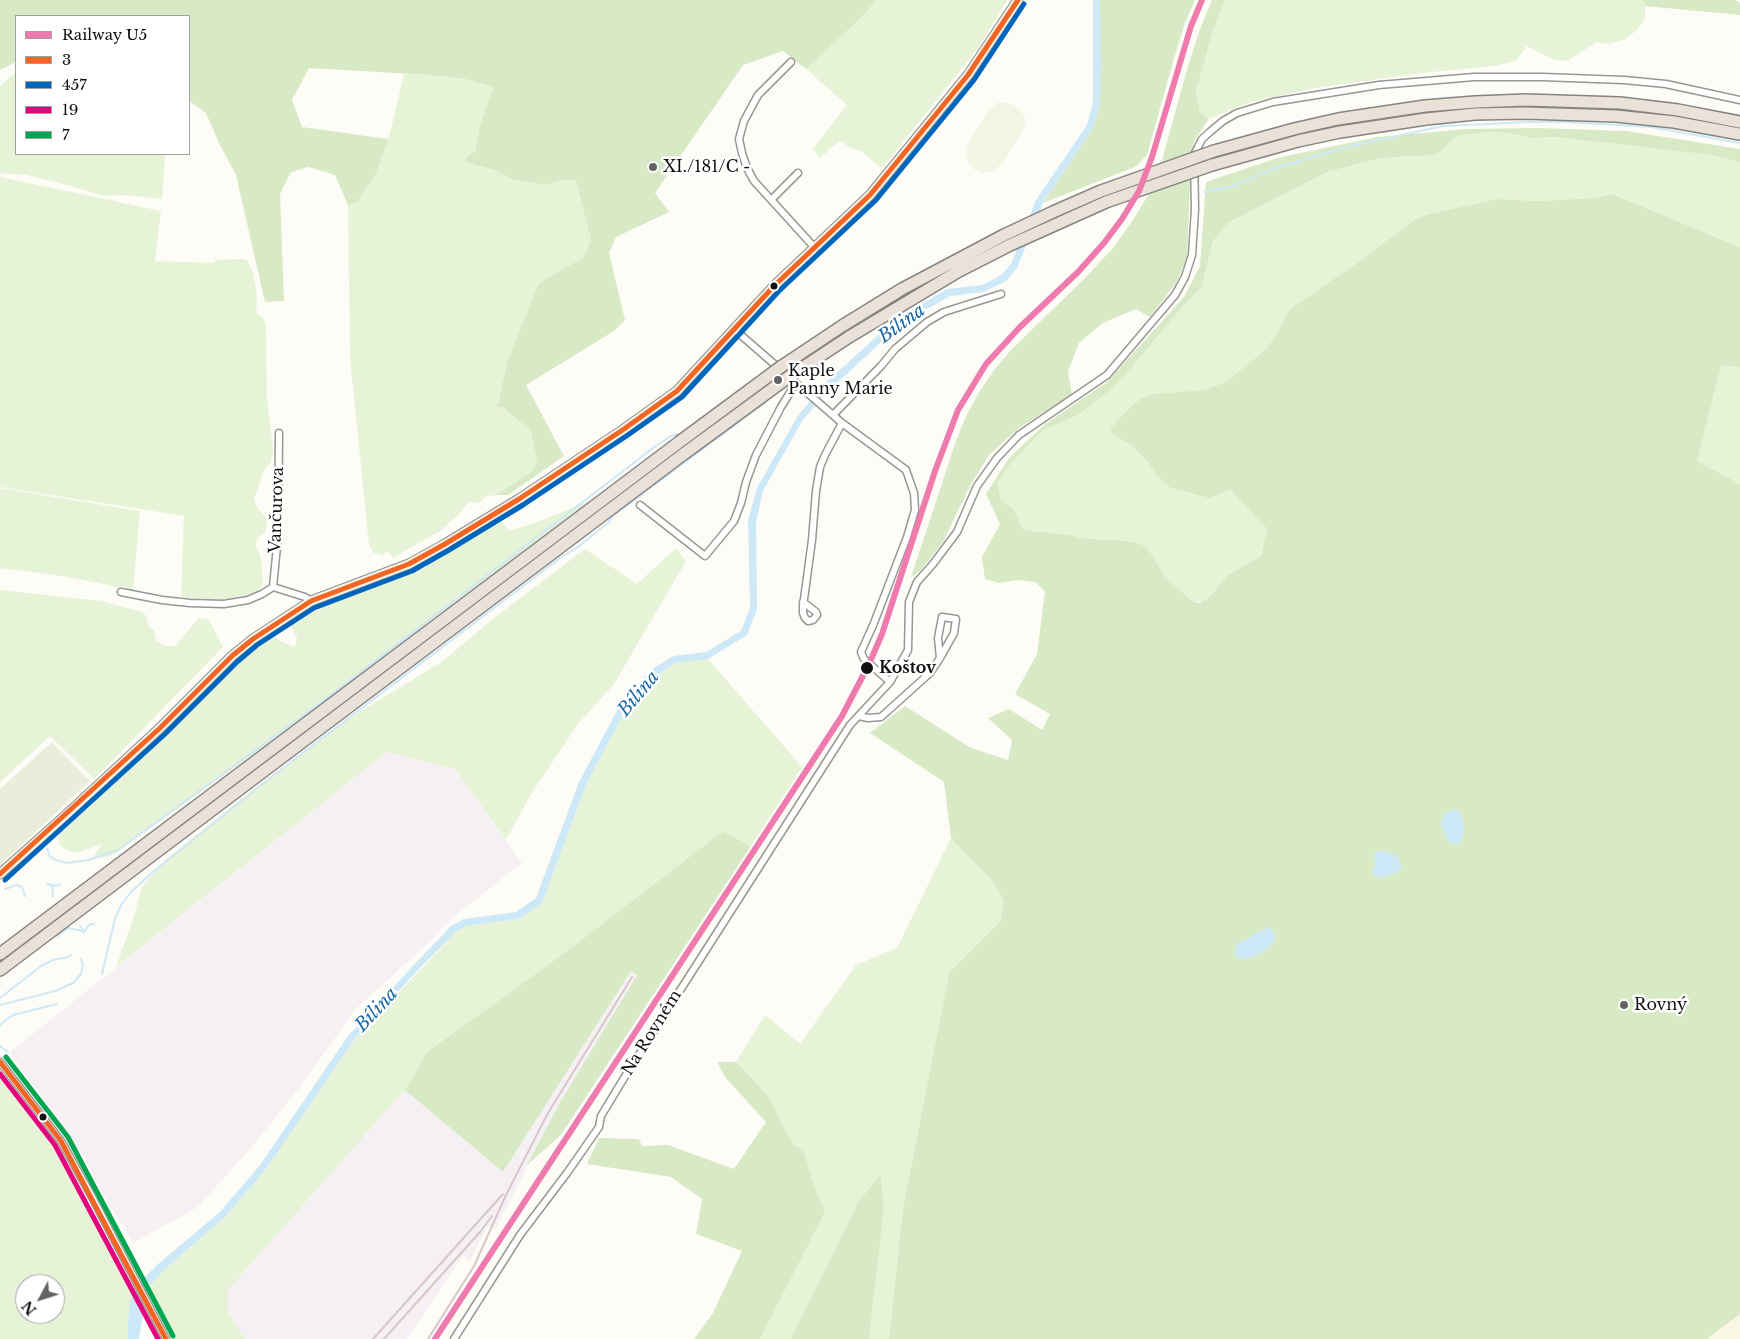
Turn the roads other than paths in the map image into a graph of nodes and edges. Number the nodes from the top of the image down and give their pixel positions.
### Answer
1 (1018, 0) edge
2 (791, 62) dead end
3 (1740, 100) edge
4 (1740, 122) edge
5 (1740, 134) edge
6 (798, 172) dead end
7 (772, 199) junction
8 (816, 248) junction
9 (1001, 294) dead end
10 (735, 330) junction
11 (798, 384) junction
12 (833, 415) junction
13 (842, 423) junction
14 (279, 433) dead end
15 (640, 505) dead end
16 (273, 587) junction
17 (121, 592) dead end
18 (311, 601) junction
19 (804, 602) dead end
20 (940, 658) junction
21 (890, 682) junction
22 (859, 716) junction
23 (0, 874) edge
24 (0, 954) edge
25 (0, 970) edge
26 (0, 1062) edge
27 (166, 1339) edge
28 (454, 1339) edge

1 - 8 main road
2 - 7 street
3 - 21 street, Na Rovném
4 - 24 highway, bridge
5 - 25 highway, bridge
6 - 7 street
7 - 8 street
8 - 10 main road
9 - 12 street
10 - 11 street
10 - 18 main road
11 - 12 street
11 - 15 street
12 - 13 street
13 - 19 street
13 - 21 street
14 - 16 street, Vančurova
16 - 17 street
16 - 18 street
18 - 23 main road
20 - 20 street
20 - 22 street
21 - 22 street, Na Rovném
22 - 28 street, Na Rovném
26 - 27 street

